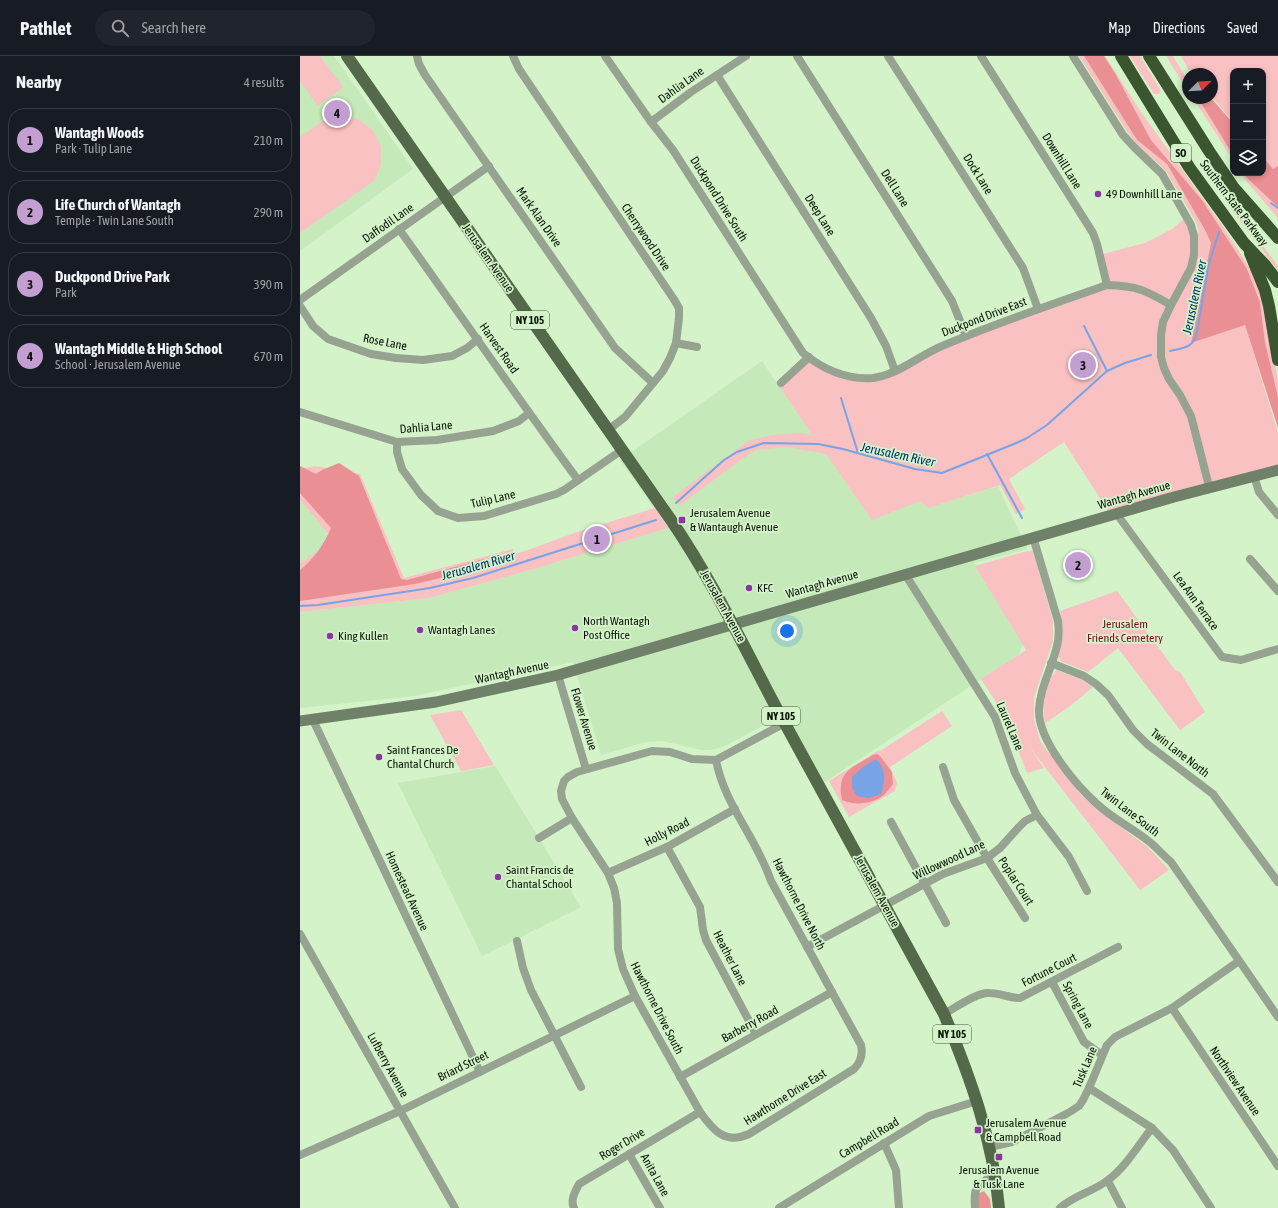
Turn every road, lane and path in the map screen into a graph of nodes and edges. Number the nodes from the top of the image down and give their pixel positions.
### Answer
1 (347, 56) edge
2 (417, 56) edge
3 (513, 56) edge
4 (605, 56) edge
5 (746, 56) edge
6 (797, 56) edge
7 (888, 56) edge
8 (981, 56) edge
9 (1073, 56) edge
10 (1121, 56) edge
11 (1148, 56) edge
12 (717, 75) junction
13 (651, 122) junction
14 (489, 166) junction
15 (1234, 188) junction
16 (445, 197) junction
17 (399, 229) junction
18 (1278, 231) edge
19 (1278, 238) edge
20 (1247, 246) junction
21 (1278, 282) edge
22 (1107, 285) junction
23 (300, 300) edge
24 (1171, 305) junction
25 (300, 306) edge
26 (1038, 310) junction
27 (966, 336) junction
28 (478, 339) junction
29 (676, 342) junction
30 (697, 347) dead end
31 (808, 357) junction
32 (1278, 360) edge
33 (895, 371) junction
34 (653, 383) junction
35 (781, 383) dead end
36 (300, 412) edge
37 (529, 413) junction
38 (608, 430) junction
39 (397, 442) junction
40 (622, 450) junction
41 (1278, 470) edge
42 (1254, 476) junction
43 (578, 480) junction
44 (1209, 486) junction
45 (1116, 513) junction
46 (1278, 516) edge
47 (1033, 537) junction
48 (1250, 559) dead end
49 (905, 574) junction
50 (1278, 591) edge
51 (733, 624) junction
52 (1278, 649) edge
53 (1051, 663) junction
54 (558, 675) junction
55 (313, 720) junction
56 (300, 722) edge
57 (785, 723) junction
58 (716, 760) junction
59 (943, 767) dead end
60 (586, 769) junction
61 (735, 809) junction
62 (1037, 815) junction
63 (572, 818) junction
64 (891, 822) dead end
65 (540, 838) dead end
66 (667, 847) junction
67 (987, 858) junction
68 (608, 874) junction
69 (1276, 877) edge
70 (924, 884) junction
71 (1087, 890) dead end
72 (885, 904) junction
73 (1025, 918) dead end
74 (946, 923) dead end
75 (300, 934) edge
76 (517, 941) dead end
77 (807, 947) junction
78 (1118, 947) dead end
79 (1239, 961) junction
80 (1052, 982) junction
81 (832, 992) junction
82 (635, 996) junction
83 (1172, 1008) junction
84 (944, 1014) junction
85 (1278, 1017) edge
86 (756, 1034) junction
87 (554, 1035) junction
88 (1102, 1055) junction
89 (861, 1057) joint
90 (480, 1072) junction
91 (680, 1077) junction
92 (581, 1087) dead end
93 (1089, 1088) junction
94 (977, 1101) junction
95 (400, 1111) junction
96 (700, 1112) junction
97 (1152, 1128) junction
98 (884, 1143) junction
99 (990, 1147) junction
100 (629, 1154) junction
101 (300, 1155) edge
102 (1278, 1166) edge
103 (994, 1173) junction
104 (1108, 1181) junction
105 (455, 1208) edge
106 (574, 1208) edge
107 (660, 1208) edge
108 (779, 1208) edge
109 (898, 1208) edge
110 (975, 1208) edge
111 (999, 1208) edge
112 (1060, 1208) edge
113 (1122, 1208) edge
114 (1210, 1208) edge

1 - 16 main road, Jerusalem Avenue / NY 105
2 - 14 street, Mark Alan Drive
3 - 29 street, Cherrywood Drive
4 - 13 street, Duckpond Drive South
5 - 12 street, Dahlia Lane
6 - 27 street, Dell Lane
7 - 26 street, Dock Lane
8 - 22 street, Downhill Lane
9 - 24 street
10 - 20 highway, Southern State Parkway / SO
11 - 15 highway, Southern State Parkway / SO
12 - 13 street, Dahlia Lane
12 - 33 street, Deep Lane
13 - 31 street, Duckpond Drive South
14 - 16 street, Daffodil Lane
14 - 34 street, Mark Alan Drive
15 - 18 highway
15 - 19 highway, Southern State Parkway / SO
16 - 17 street, Daffodil Lane
16 - 38 main road, Jerusalem Avenue / NY 105
17 - 23 street, Daffodil Lane
17 - 28 street, Harvest Road
20 - 21 highway, Southern State Parkway / SO
20 - 32 highway
22 - 24 street, Duckpond Drive East
22 - 26 street, Duckpond Drive East
24 - 44 street
25 - 28 street, Rose Lane
26 - 27 street, Duckpond Drive East
27 - 33 street, Duckpond Drive East
28 - 37 street, Harvest Road
29 - 30 street
29 - 34 street, Cherrywood Drive
31 - 33 street, Duckpond Drive East
31 - 35 street
34 - 38 street, Cherrywood Drive
36 - 39 street, Dahlia Lane
37 - 39 street, Dahlia Lane
37 - 43 street, Harvest Road
38 - 40 main road, Jerusalem Avenue / NY 105
39 - 43 street, Tulip Lane
40 - 43 street, Tulip Lane
40 - 51 main road, Jerusalem Avenue / NY 105
41 - 42 main road, Wantagh Avenue
42 - 44 main road, Wantagh Avenue
42 - 46 street
44 - 45 main road, Wantagh Avenue
45 - 47 main road, Wantagh Avenue
45 - 52 street, Lea Ann Terrace
47 - 49 main road, Wantagh Avenue
47 - 53 street, Twin Lane South
48 - 50 street
49 - 51 main road, Wantagh Avenue
49 - 62 street, Laurel Lane
51 - 54 main road, Wantagh Avenue
51 - 57 main road, Jerusalem Avenue / NY 105
53 - 69 street, Twin Lane North
53 - 79 street, Twin Lane South
54 - 55 main road, Wantagh Avenue
54 - 60 street, Flower Avenue
55 - 56 main road, Wantagh Avenue
55 - 90 street, Homestead Avenue
57 - 58 street
57 - 72 main road, Jerusalem Avenue / NY 105
58 - 60 street, Hawthorne Drive South
58 - 61 street, Hawthorne Drive North
59 - 67 street, Poplar Court
60 - 63 street, Hawthorne Drive South
61 - 66 street, Holly Road
61 - 77 street, Hawthorne Drive North
62 - 67 street, Willowwood Lane
62 - 71 street, Laurel Lane
63 - 65 street
63 - 68 street, Hawthorne Drive South
64 - 70 street
66 - 68 street, Holly Road
66 - 86 street, Heather Lane
67 - 70 street, Willowwood Lane
67 - 73 street, Poplar Court
68 - 82 street, Hawthorne Drive South
70 - 72 street, Willowwood Lane
70 - 74 street
72 - 77 street, Willowwood Lane
72 - 84 main road, Jerusalem Avenue / NY 105
75 - 95 street, Lufberry Avenue
76 - 87 street
77 - 81 street, Hawthorne Drive North
78 - 80 street, Fortune Court
79 - 83 street, Tusk Lane
79 - 85 street, Twin Lane South
80 - 84 street, Fortune Court
80 - 88 street, Spring Lane
81 - 86 street, Barberry Road
81 - 89 street, Hawthorne Drive North
82 - 87 street, Briard Street
82 - 91 street, Hawthorne Drive South
83 - 88 street, Tusk Lane
83 - 102 street, Northview Avenue
84 - 94 main road, Jerusalem Avenue / NY 105
86 - 91 street, Barberry Road
87 - 90 street, Briard Street
87 - 92 street
88 - 93 street, Tusk Lane
89 - 96 street, Hawthorne Drive East
90 - 95 street, Briard Street
91 - 96 street, Hawthorne Drive South
93 - 97 street
93 - 99 street, Tusk Lane
94 - 98 street, Campbell Road
94 - 99 main road, Jerusalem Avenue / NY 105
95 - 101 street, Briard Street
95 - 105 street, Lufberry Avenue
96 - 100 street, Roger Drive
97 - 104 street
97 - 114 street
98 - 108 street, Campbell Road
98 - 109 street
99 - 103 main road, Jerusalem Avenue / NY 105
100 - 106 street, Roger Drive
100 - 107 street, Anita Lane
103 - 110 street
103 - 111 main road, Jerusalem Avenue / NY 105
104 - 112 street
104 - 113 street

